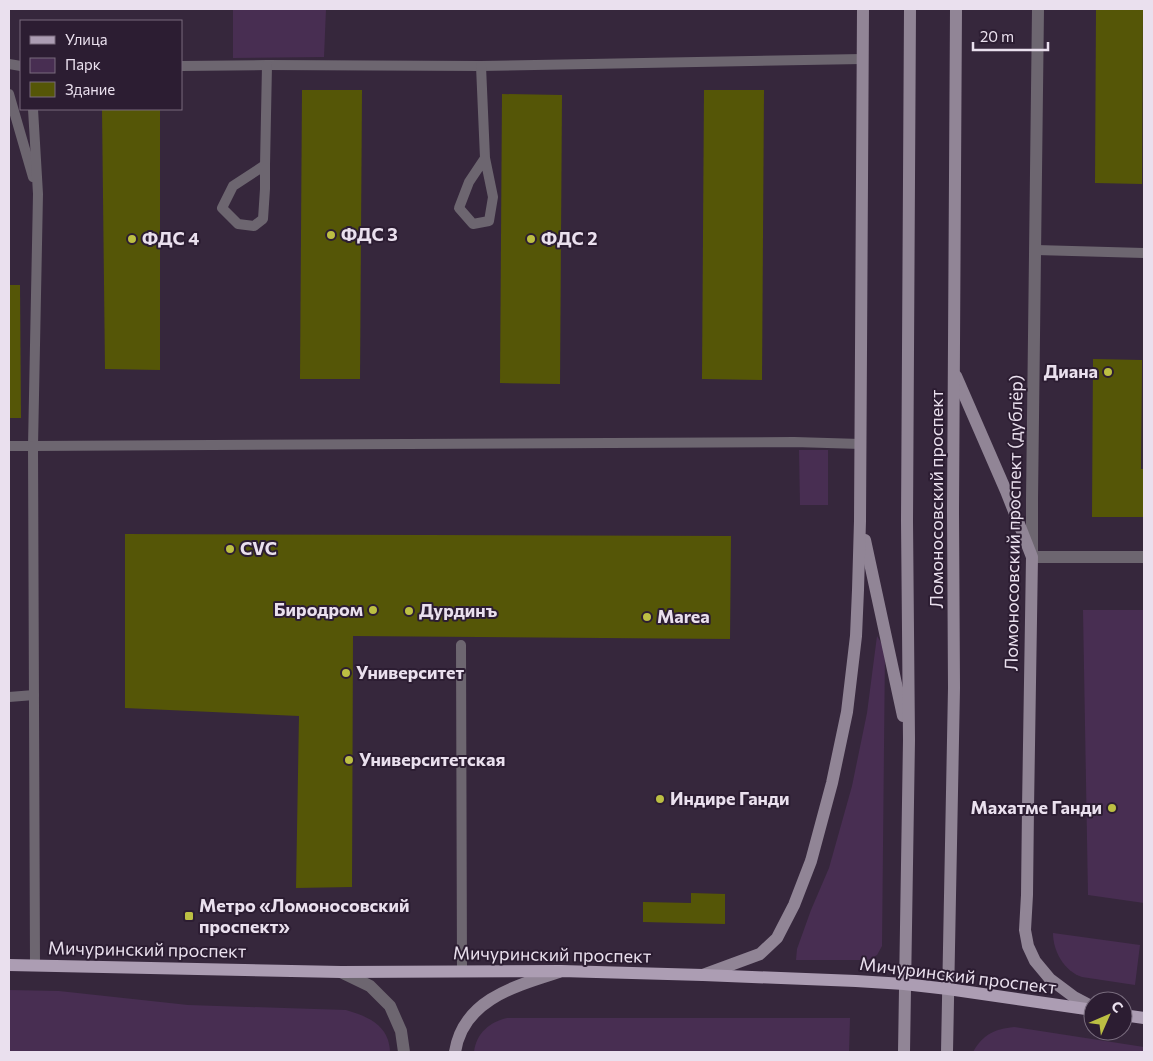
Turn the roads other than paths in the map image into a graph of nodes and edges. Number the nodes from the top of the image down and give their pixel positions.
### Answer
1 (863, 9) edge
2 (910, 9) edge
3 (956, 9) edge
4 (1038, 9) edge
5 (862, 59) junction
6 (267, 65) junction
7 (182, 66) edge
8 (481, 66) junction
9 (9, 94) edge
10 (34, 110) edge
11 (485, 158) junction
12 (265, 165) junction
13 (38, 194) junction
14 (1036, 250) junction
15 (1144, 253) edge
16 (954, 372) junction
17 (861, 444) junction
18 (9, 446) edge
19 (34, 446) junction
20 (860, 521) junction
21 (1032, 557) junction
22 (1144, 557) edge
23 (461, 645) dead end
24 (34, 696) junction
25 (9, 697) edge
26 (909, 740) junction
27 (9, 965) edge
28 (35, 965) junction
29 (462, 971) junction
30 (561, 971) junction
31 (341, 972) junction
32 (703, 975) junction
33 (904, 984) junction
34 (948, 989) junction
35 (1083, 1003) edge
36 (1083, 1008) edge
37 (404, 1052) edge
38 (455, 1052) edge
39 (904, 1052) edge
40 (947, 1052) edge

1 - 5 main road
2 - 26 main road, Ломоносовский проспект
3 - 16 main road, Ломоносовский проспект
4 - 14 street, Ломоносовский проспект (дублёр)
5 - 8 lane
5 - 17 main road
6 - 7 lane
6 - 8 lane
6 - 12 lane
8 - 11 lane
9 - 13 lane
10 - 13 lane
11 - 11 lane
12 - 12 lane
13 - 19 lane
14 - 15 lane
14 - 21 street, Ломоносовский проспект (дублёр)
16 - 21 main road
16 - 34 main road, Ломоносовский проспект
17 - 19 lane
17 - 20 main road
18 - 19 lane
19 - 24 lane
20 - 26 main road
20 - 32 main road
21 - 22 street
21 - 35 main road, Ломоносовский проспект (дублёр)
23 - 29 lane
24 - 25 lane
24 - 28 lane
26 - 33 main road, Ломоносовский проспект
27 - 28 main road, Мичуринский проспект
28 - 31 main road, Мичуринский проспект
29 - 30 main road, Мичуринский проспект
29 - 31 main road, Мичуринский проспект
30 - 32 main road, Мичуринский проспект
30 - 38 main road
31 - 37 street
32 - 33 main road, Мичуринский проспект
33 - 34 main road, Мичуринский проспект
33 - 39 main road, Ломоносовский проспект
34 - 36 main road, Мичуринский проспект
34 - 40 main road, Ломоносовский проспект

